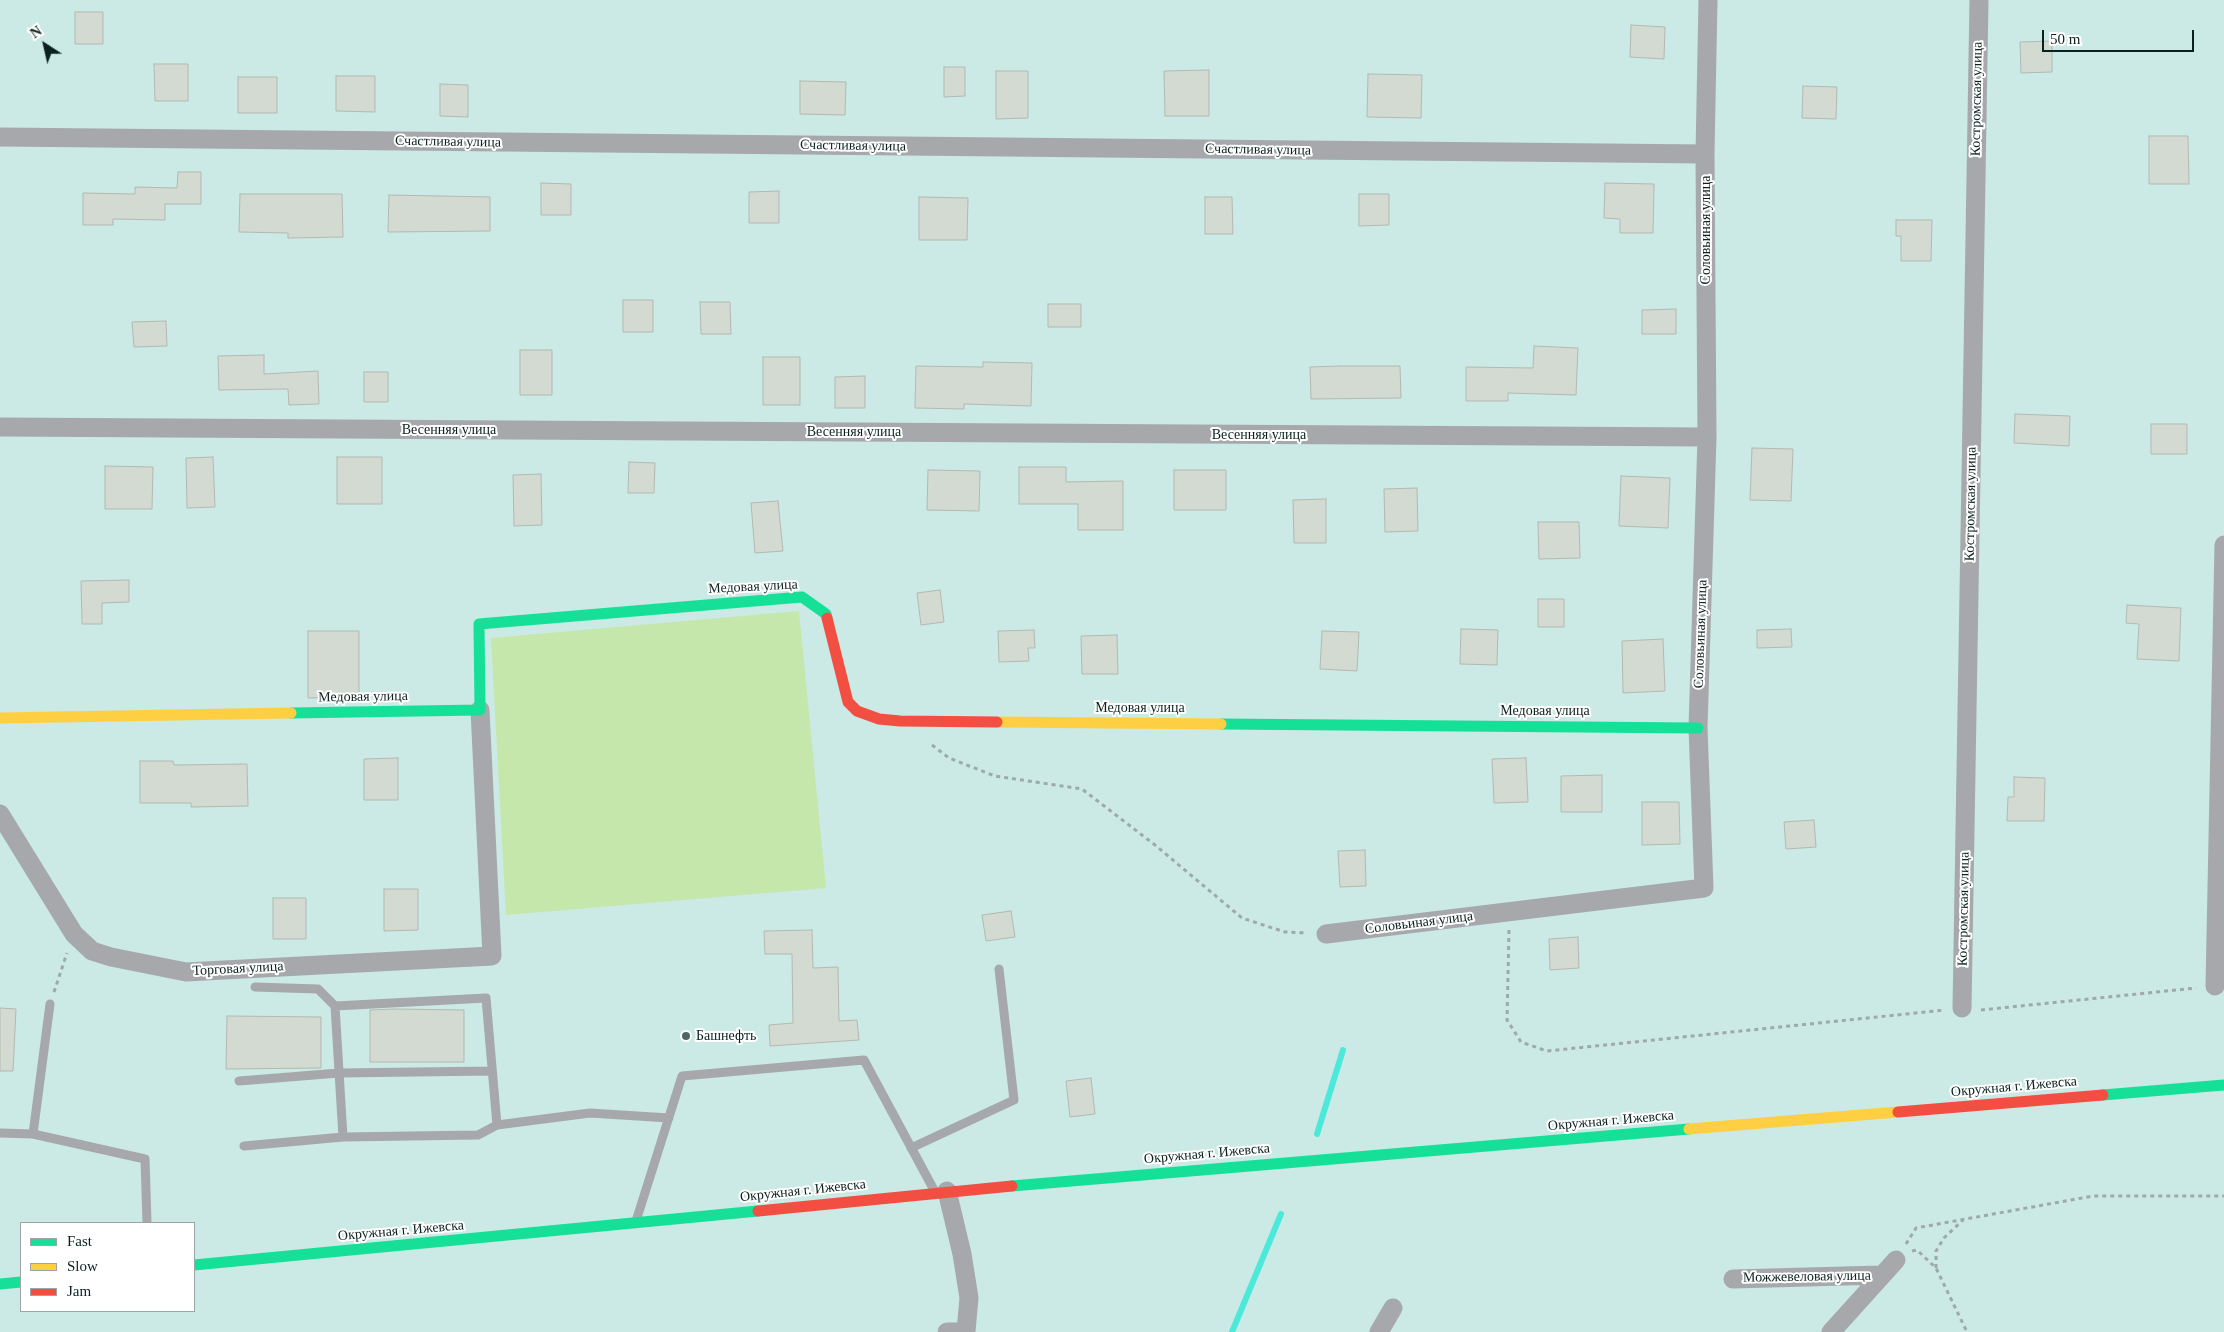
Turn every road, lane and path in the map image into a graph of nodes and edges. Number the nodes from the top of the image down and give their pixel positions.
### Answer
1 (1708, 0) edge
2 (1979, 0) edge
3 (0, 138) edge
4 (1705, 154) junction
5 (0, 427) edge
6 (1708, 437) junction
7 (2224, 545) edge
8 (480, 710) junction
9 (0, 718) edge
10 (1698, 728) junction
11 (928, 742) dead end
12 (0, 814) edge
13 (1509, 912) junction
14 (74, 934) junction
15 (1326, 934) joint
16 (999, 969) dead end
17 (2215, 986) joint
18 (255, 987) dead end
19 (50, 1004) joint
20 (335, 1006) junction
21 (1962, 1008) junction
22 (492, 1071) junction
23 (339, 1073) junction
24 (239, 1081) dead end
25 (2224, 1085) edge
26 (669, 1118) junction
27 (497, 1125) junction
28 (0, 1133) edge
29 (33, 1134) junction
30 (343, 1137) junction
31 (244, 1146) dead end
32 (911, 1148) junction
33 (941, 1192) junction
34 (2224, 1196) edge
35 (1963, 1220) junction
36 (147, 1222) edge
37 (634, 1224) junction
38 (1896, 1260) junction
39 (195, 1266) edge
40 (1936, 1268) junction
41 (1881, 1275) junction
42 (1733, 1279) dead end
43 (20, 1282) edge
44 (0, 1284) edge
45 (1393, 1308) dead end
46 (960, 1332) edge
47 (1379, 1332) edge
48 (1831, 1332) edge
49 (1967, 1332) edge

1 - 4 street, Соловьиная улица
2 - 21 street, Костромская улица
3 - 4 street, Счастливая улица
4 - 6 street, Соловьиная улица
5 - 6 street, Весенняя улица
6 - 10 street, Соловьиная улица
7 - 17 street
8 - 9 main road, Медовая улица
8 - 10 main road, Медовая улица
8 - 14 street, Торговая улица
10 - 13 street, Соловьиная улица
11 - 15 path
12 - 14 street, Торговая улица
13 - 15 street, Соловьиная улица
13 - 21 path
14 - 19 path
16 - 32 lane
17 - 21 path
18 - 20 lane
19 - 29 lane
20 - 22 lane
20 - 23 lane
22 - 23 lane
22 - 27 lane
23 - 24 lane
23 - 30 lane
25 - 33 main road, Окружная г. Ижевска
26 - 27 lane
26 - 32 lane
26 - 37 lane
27 - 30 lane
28 - 29 lane
29 - 36 lane
30 - 31 lane
32 - 33 lane
33 - 37 main road, Окружная г. Ижевска
33 - 46 street
34 - 35 path
35 - 38 path
35 - 40 path
37 - 39 main road, Окружная г. Ижевска
38 - 40 path
38 - 41 street
40 - 49 path
41 - 42 street, Можжевеловая улица
41 - 48 street
43 - 44 main road
45 - 47 street

